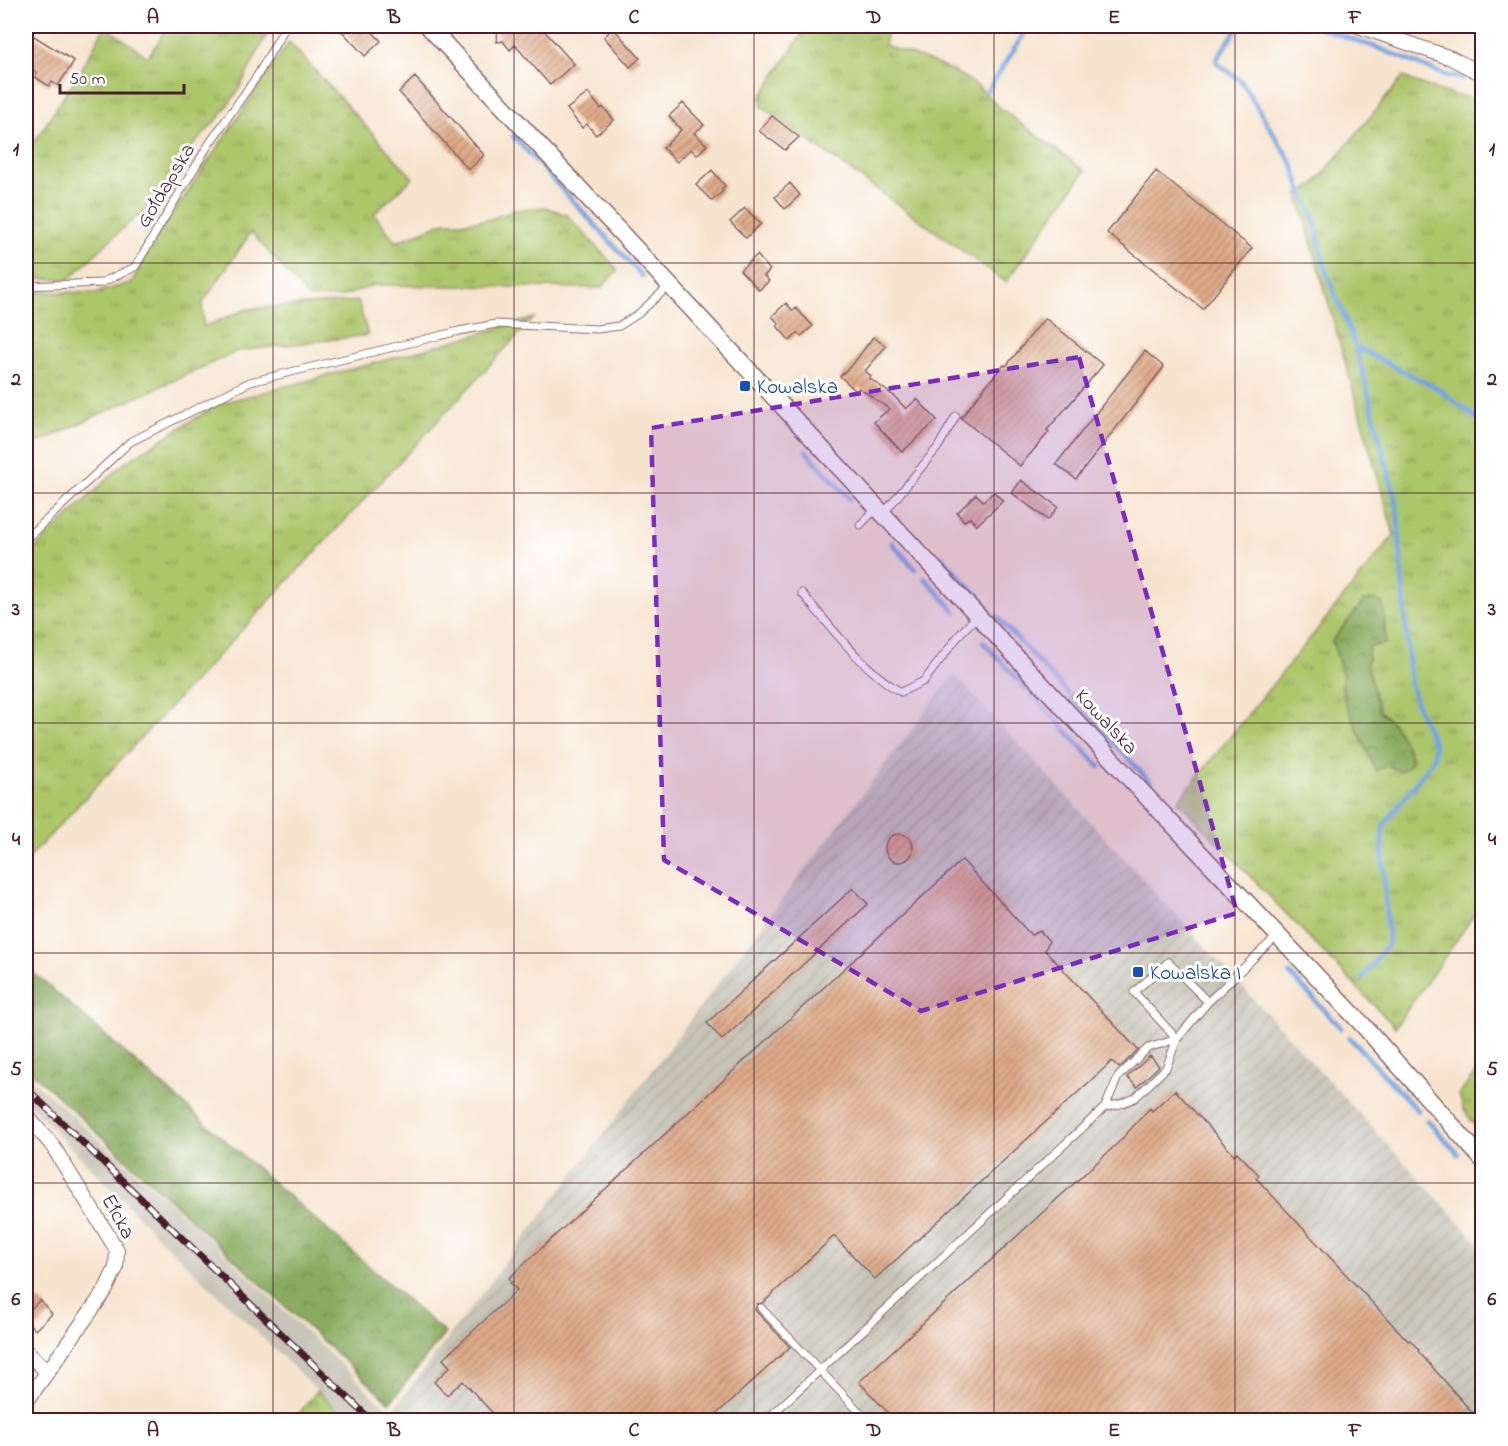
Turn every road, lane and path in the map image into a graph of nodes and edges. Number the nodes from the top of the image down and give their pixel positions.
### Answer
1 (286, 26) edge
2 (428, 26) edge
3 (1358, 26) edge
4 (1482, 75) edge
5 (670, 285) junction
6 (26, 286) edge
7 (956, 416) dead end
8 (881, 510) junction
9 (860, 525) dead end
10 (26, 539) edge
11 (802, 593) dead end
12 (978, 615) junction
13 (1279, 935) junction
14 (1208, 1002) junction
15 (1176, 1039) junction
16 (1105, 1107) junction
17 (26, 1115) edge
18 (1482, 1159) edge
19 (761, 1308) dead end
20 (26, 1351) edge
21 (46, 1371) junction
22 (820, 1371) junction
23 (26, 1402) edge
24 (766, 1420) edge
25 (867, 1420) edge

1 - 6 lane, Gołdapska
2 - 5 street, Kowalska
3 - 4 street
5 - 8 street, Kowalska
5 - 10 lane
7 - 8 lane
8 - 9 lane
8 - 12 street, Kowalska
11 - 12 lane
12 - 13 street, Kowalska
13 - 14 lane
13 - 18 street, Kowalska
14 - 15 lane
14 - 15 lane
15 - 16 lane
15 - 16 lane
16 - 22 lane
17 - 21 street, Ełcka
19 - 22 lane
20 - 21 street
21 - 23 street, Ełcka
22 - 24 lane
22 - 25 lane

